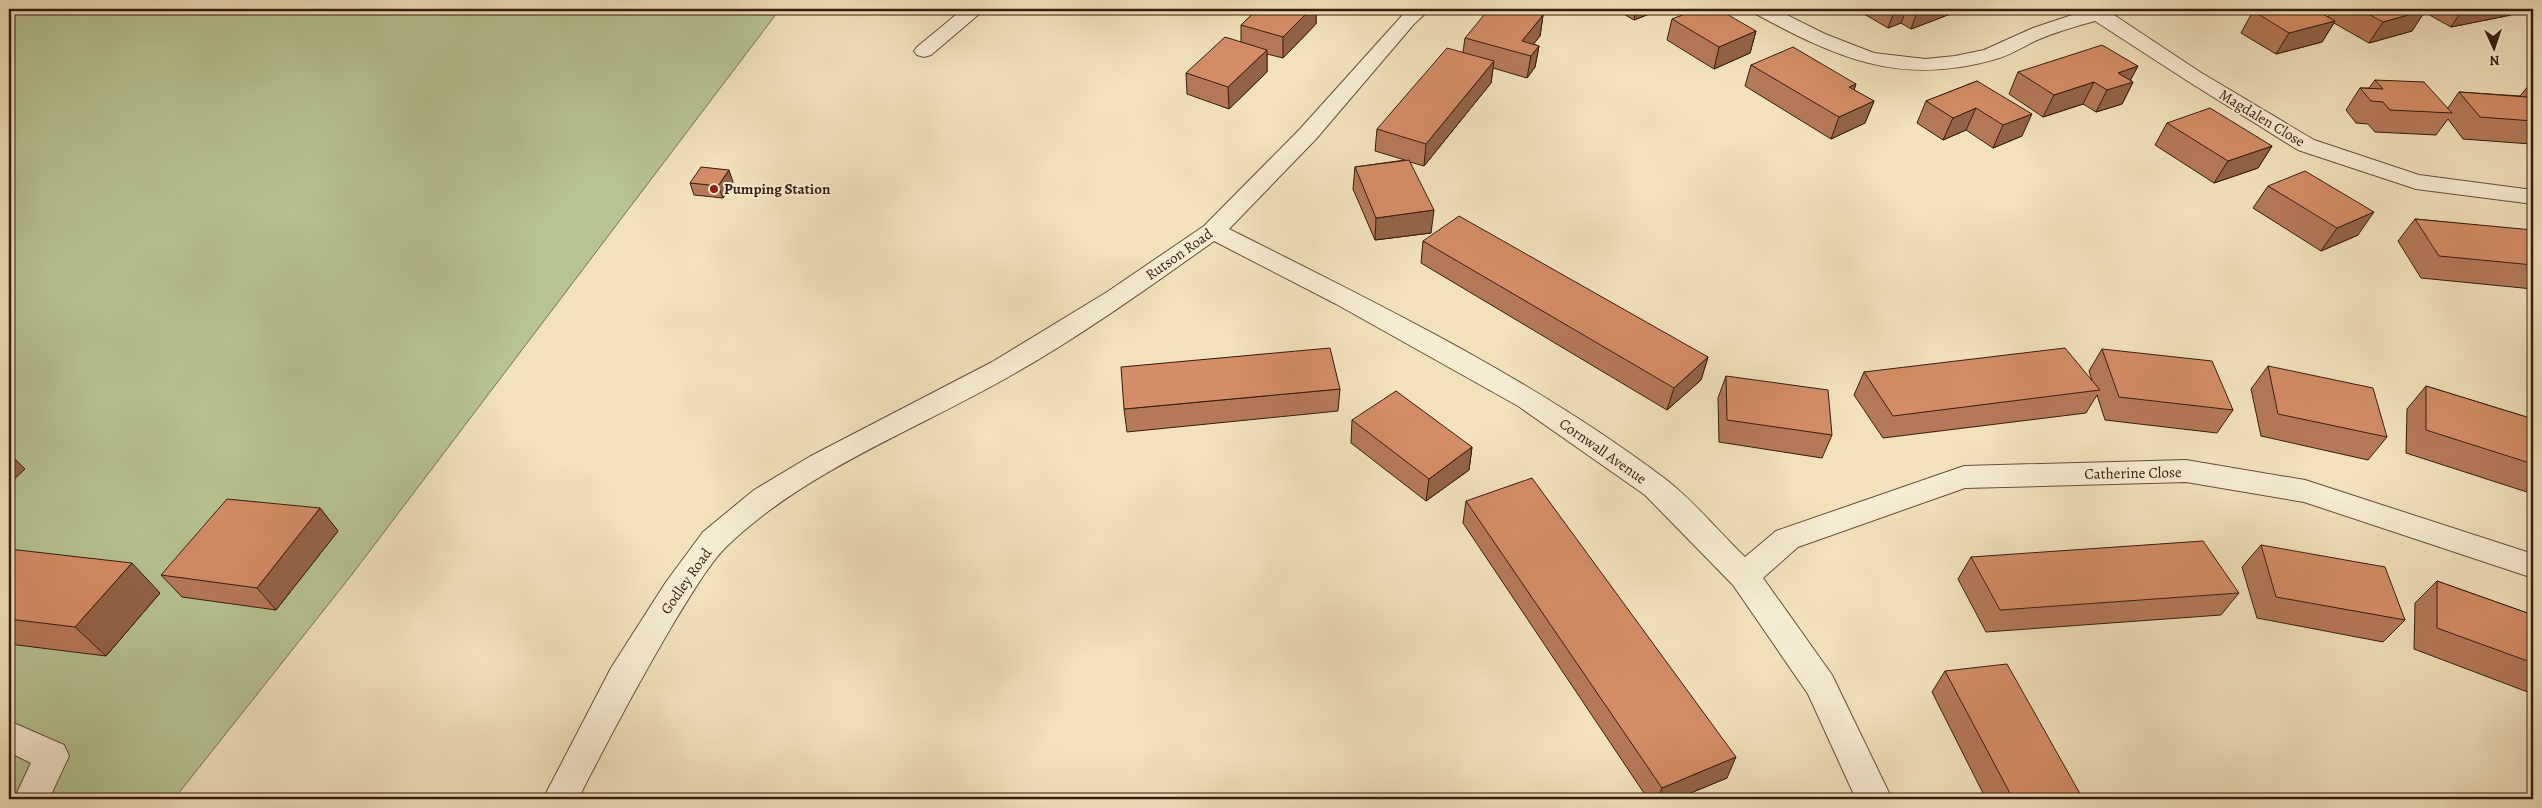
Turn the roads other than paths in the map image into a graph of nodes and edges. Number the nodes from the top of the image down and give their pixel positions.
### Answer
1 (975, 9) edge
2 (1420, 9) edge
3 (1761, 9) edge
4 (2105, 11) edge
5 (924, 51) dead end
6 (2533, 197) edge
7 (1213, 231) junction
8 (884, 431) joint
9 (2533, 566) edge
10 (1744, 576) junction
11 (9, 736) edge
12 (31, 799) edge
13 (560, 799) edge
14 (1874, 799) edge

1 - 5 street
2 - 7 street, Rutson Road
3 - 4 street
4 - 6 street, Magdalen Close
7 - 8 street, Rutson Road
7 - 10 street, Cornwall Avenue
8 - 13 street, Godley Road
9 - 10 street, Catherine Close
10 - 14 street, Cornwall Avenue
11 - 12 street

